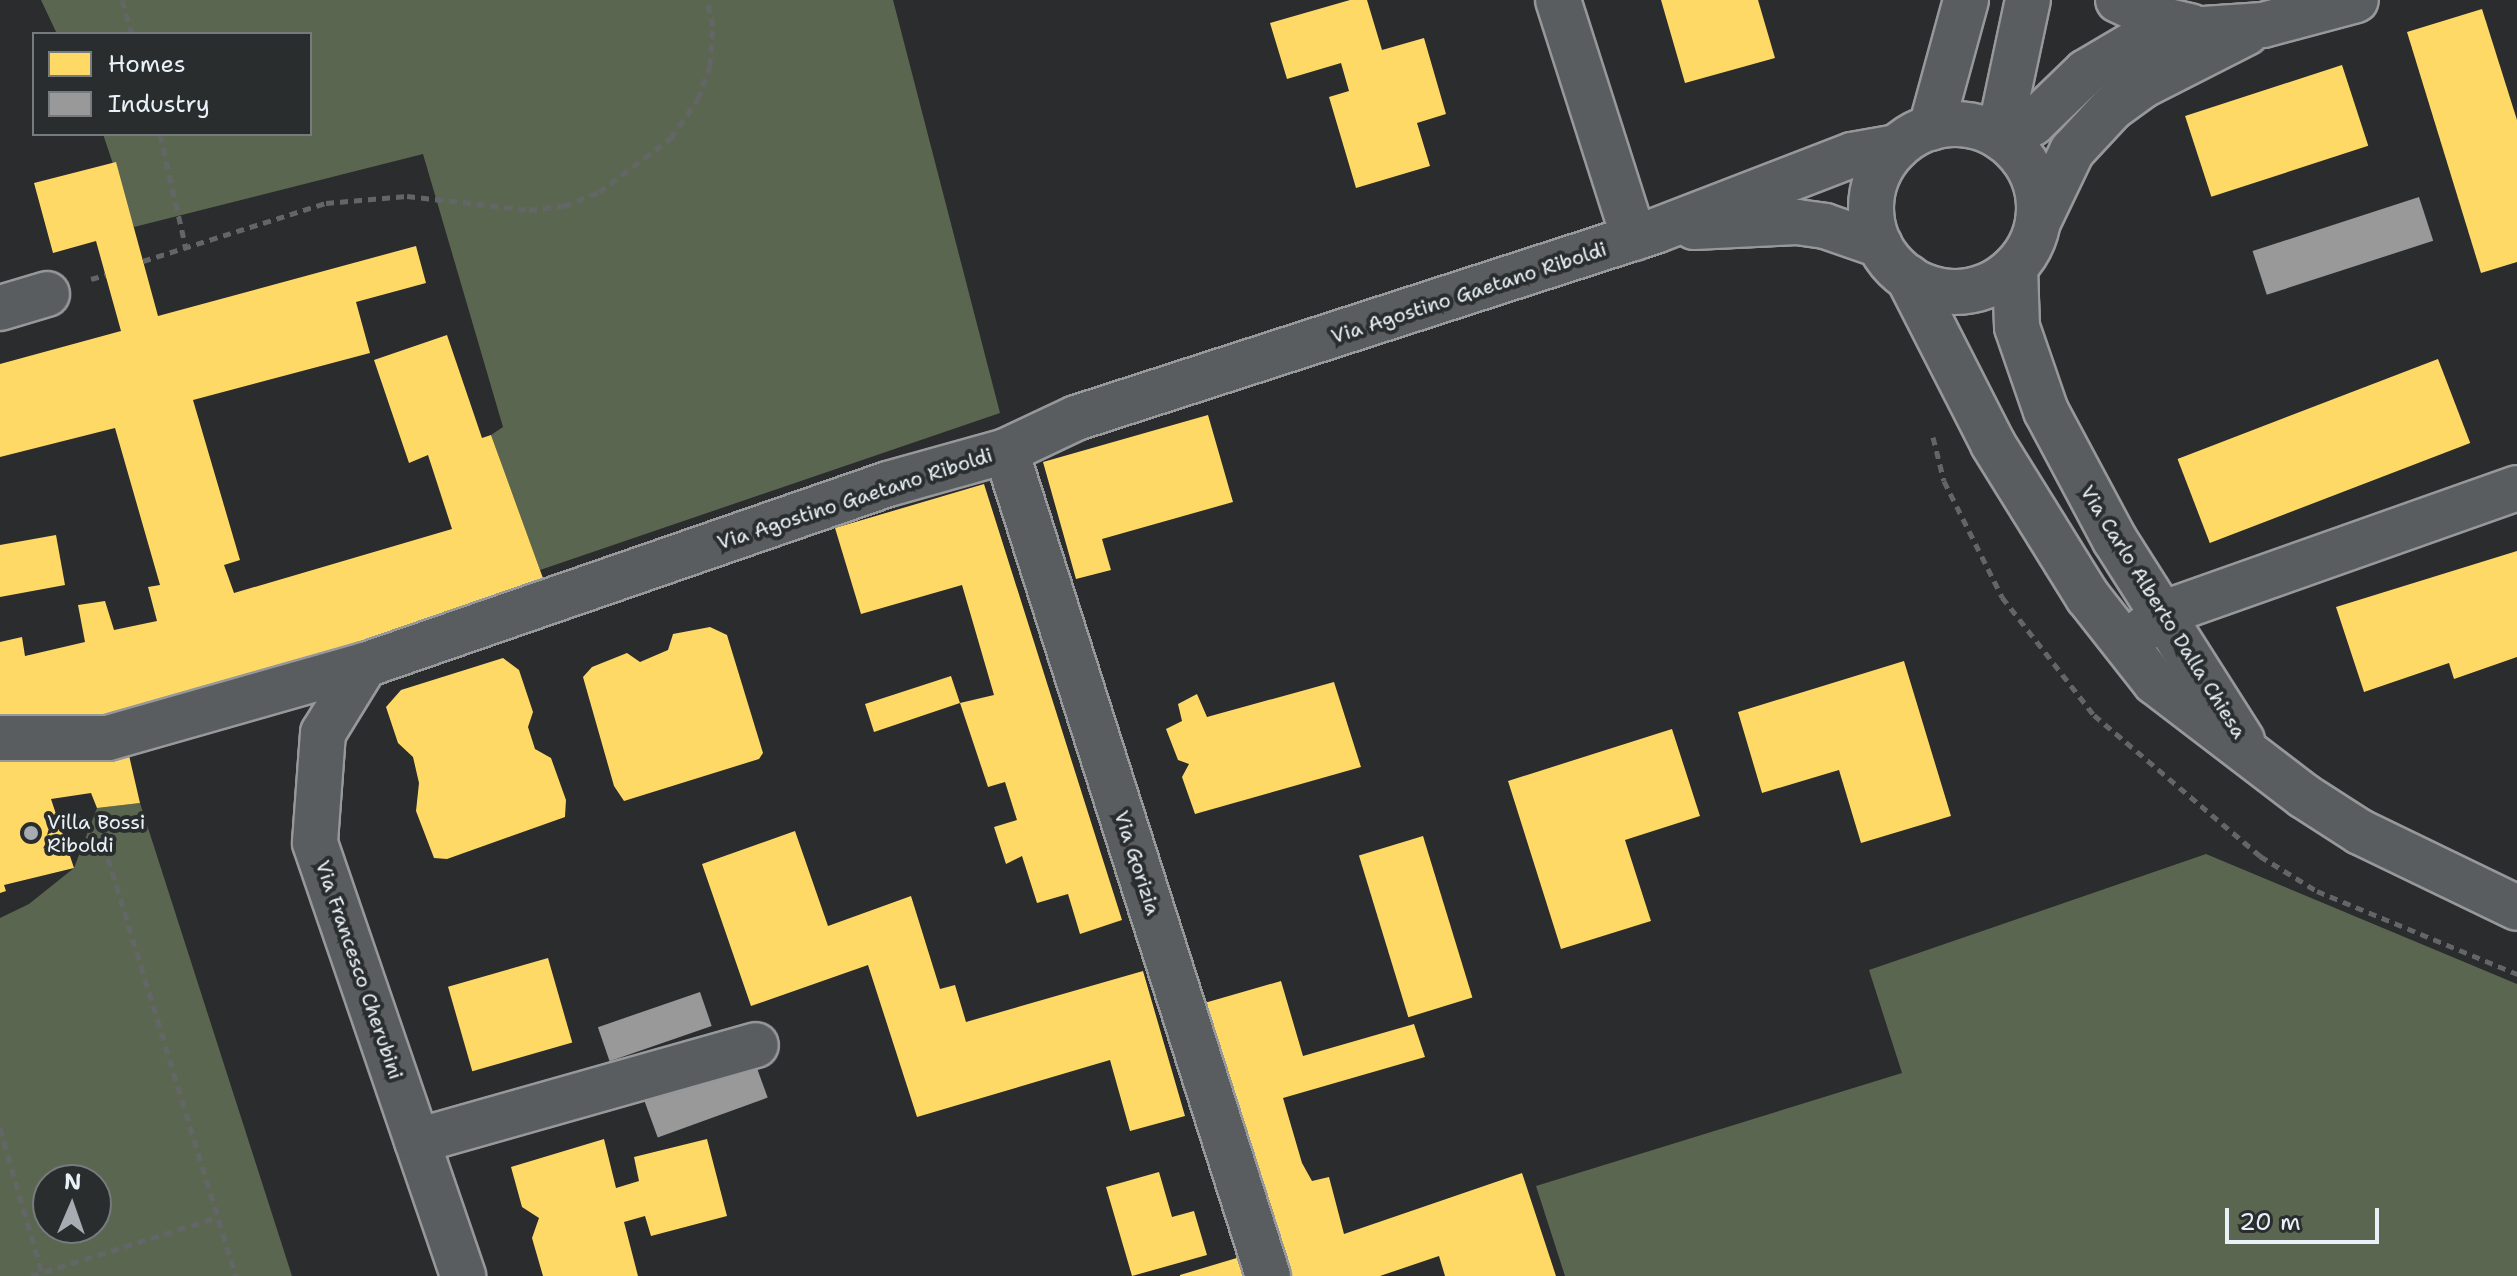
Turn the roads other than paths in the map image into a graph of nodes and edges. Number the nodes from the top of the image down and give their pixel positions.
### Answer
1 (1558, 0) edge
2 (1966, 0) edge
3 (2028, 0) edge
4 (2118, 0) edge
5 (2356, 0) edge
6 (2263, 25) junction
7 (2209, 27) junction
8 (1914, 137) junction
9 (2001, 138) junction
10 (2038, 222) junction
11 (1645, 234) junction
12 (1894, 261) junction
13 (2015, 267) junction
14 (47, 294) dead end
15 (0, 308) edge
16 (1006, 451) junction
17 (2517, 488) edge
18 (2164, 613) junction
19 (2124, 644) junction
20 (365, 665) junction
21 (0, 738) edge
22 (2251, 756) junction
23 (2517, 908) edge
24 (756, 1045) dead end
25 (417, 1141) junction
26 (463, 1276) edge
27 (1268, 1276) edge

1 - 11 street
2 - 8 street
3 - 9 street
4 - 7 street
5 - 6 street
6 - 7 street
6 - 10 street
7 - 9 street
8 - 9 street
8 - 11 street, Via Agostino Gaetano Riboldi
8 - 12 street
9 - 10 street
10 - 13 street
11 - 12 street, Via Agostino Gaetano Riboldi
11 - 16 street, Via Agostino Gaetano Riboldi
12 - 13 street
12 - 19 street, Via Carlo Alberto Dalla Chiesa
13 - 18 street, Via Carlo Alberto Dalla Chiesa
14 - 15 street
16 - 20 street, Via Agostino Gaetano Riboldi
16 - 27 street, Via Gorizia
17 - 18 street
18 - 19 street
18 - 22 street, Via Carlo Alberto Dalla Chiesa
19 - 22 street, Via Carlo Alberto Dalla Chiesa
20 - 21 street, Via Agostino Gaetano Riboldi
20 - 25 street, Via Francesco Cherubini
22 - 23 street
24 - 25 street
25 - 26 street, Via Francesco Cherubini

